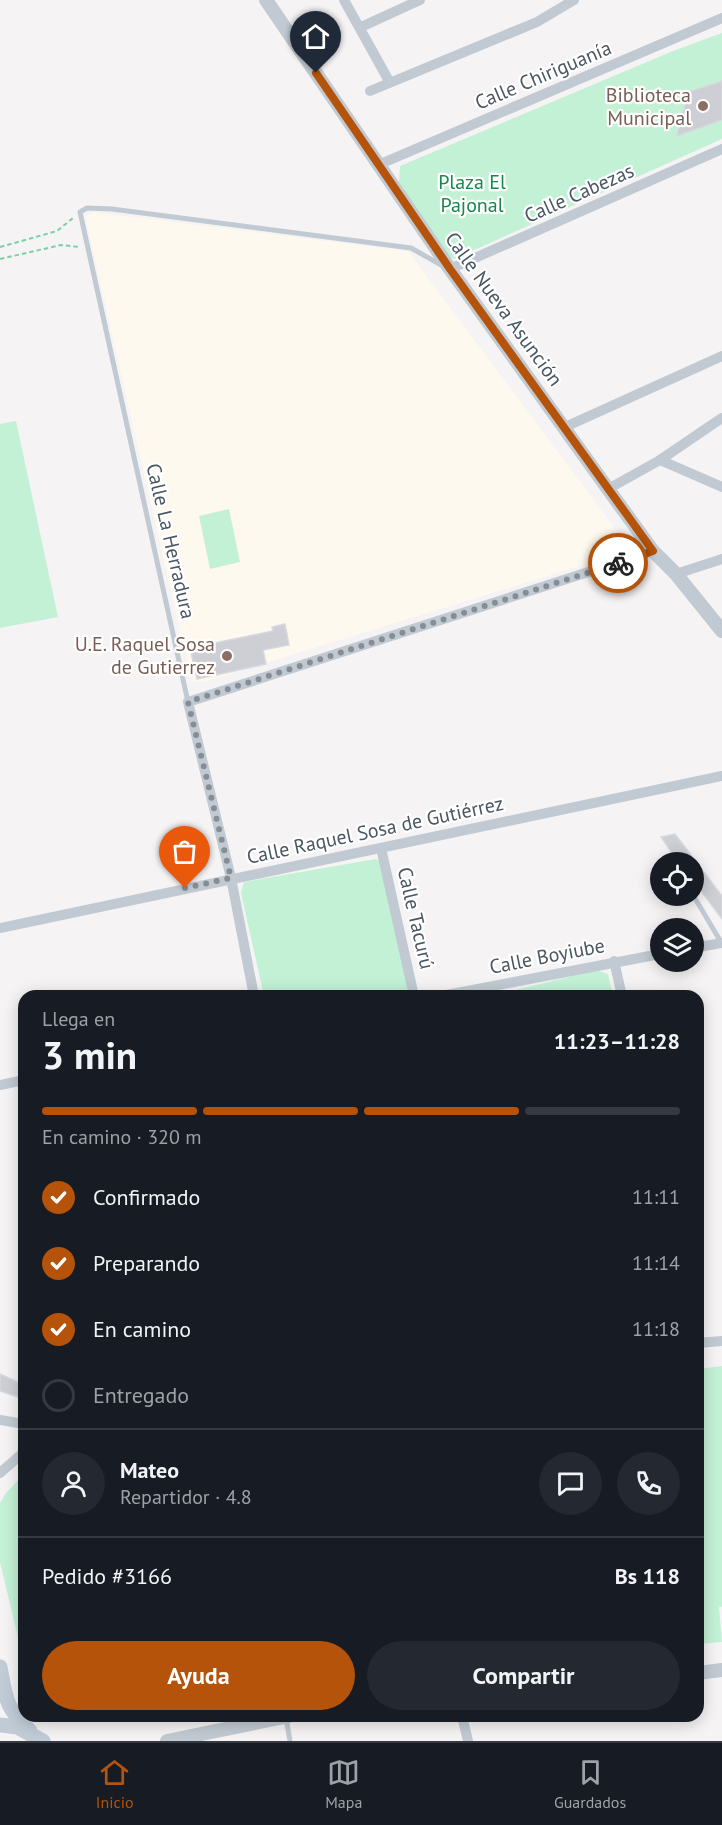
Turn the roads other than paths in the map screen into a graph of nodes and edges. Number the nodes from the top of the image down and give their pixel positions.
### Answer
1 (266, 0) edge
2 (344, 0) edge
3 (420, 0) edge
4 (574, 0) edge
5 (722, 18) edge
6 (361, 27) junction
7 (390, 81) junction
8 (370, 91) dead end
9 (722, 149) edge
10 (378, 165) junction
11 (450, 269) junction
12 (722, 356) edge
13 (722, 418) edge
14 (566, 427) junction
15 (660, 460) junction
16 (722, 487) edge
17 (608, 489) junction
18 (653, 551) junction
19 (722, 559) edge
20 (676, 574) junction
21 (722, 632) edge
22 (188, 702) junction
23 (722, 776) edge
24 (381, 848) junction
25 (231, 878) junction
26 (699, 906) edge
27 (0, 928) edge
28 (722, 943) edge
29 (704, 946) edge
30 (650, 956) edge
31 (614, 961) junction
32 (253, 990) edge
33 (413, 990) edge
34 (488, 990) edge
35 (621, 990) edge
36 (18, 1081) edge
37 (0, 1085) edge
38 (722, 1341) edge
39 (704, 1342) edge
40 (0, 1420) edge
41 (18, 1423) edge
42 (18, 1457) edge
43 (0, 1473) edge
44 (0, 1667) edge
45 (722, 1670) edge
46 (704, 1672) edge
47 (18, 1720) edge
48 (20, 1722) edge
49 (258, 1722) edge
50 (288, 1722) edge
51 (463, 1722) edge
52 (2, 1725) edge
53 (30, 1731) junction
54 (43, 1741) edge
55 (166, 1741) edge
56 (290, 1741) edge
57 (468, 1741) edge

1 - 10 street, Calle Nueva Asunción
2 - 6 street
3 - 6 street
4 - 7 street
5 - 10 street, Calle Chiriguanía
6 - 7 street
7 - 8 street
9 - 11 street, Calle Cabezas
10 - 11 street, Calle Nueva Asunción
11 - 14 street, Calle Nueva Asunción
11 - 22 lane, Calle La Herradura
12 - 14 street
13 - 15 street
14 - 17 street, Calle Nueva Asunción
15 - 16 street
15 - 17 street
17 - 18 street, Calle Nueva Asunción
18 - 20 street, Calle Nueva Asunción
18 - 22 street
19 - 20 street
20 - 21 street, Calle Nueva Asunción
22 - 25 street, Calle La Herradura
23 - 24 street, Calle Raquel Sosa de Gutiérrez
24 - 25 street, Calle Raquel Sosa de Gutiérrez
24 - 33 street, Calle Tacurú
25 - 27 street, Calle Raquel Sosa de Gutiérrez
25 - 32 street, Calle La Herradura
26 - 28 lane
28 - 29 street
30 - 31 street, Calle Boyiube
31 - 34 street, Calle Boyiube
31 - 35 street
36 - 37 street
38 - 39 street
40 - 41 street
42 - 43 street
44 - 47 main road
45 - 46 street
48 - 53 main road
49 - 55 street
50 - 56 lane
51 - 57 street
52 - 53 main road
53 - 54 main road

